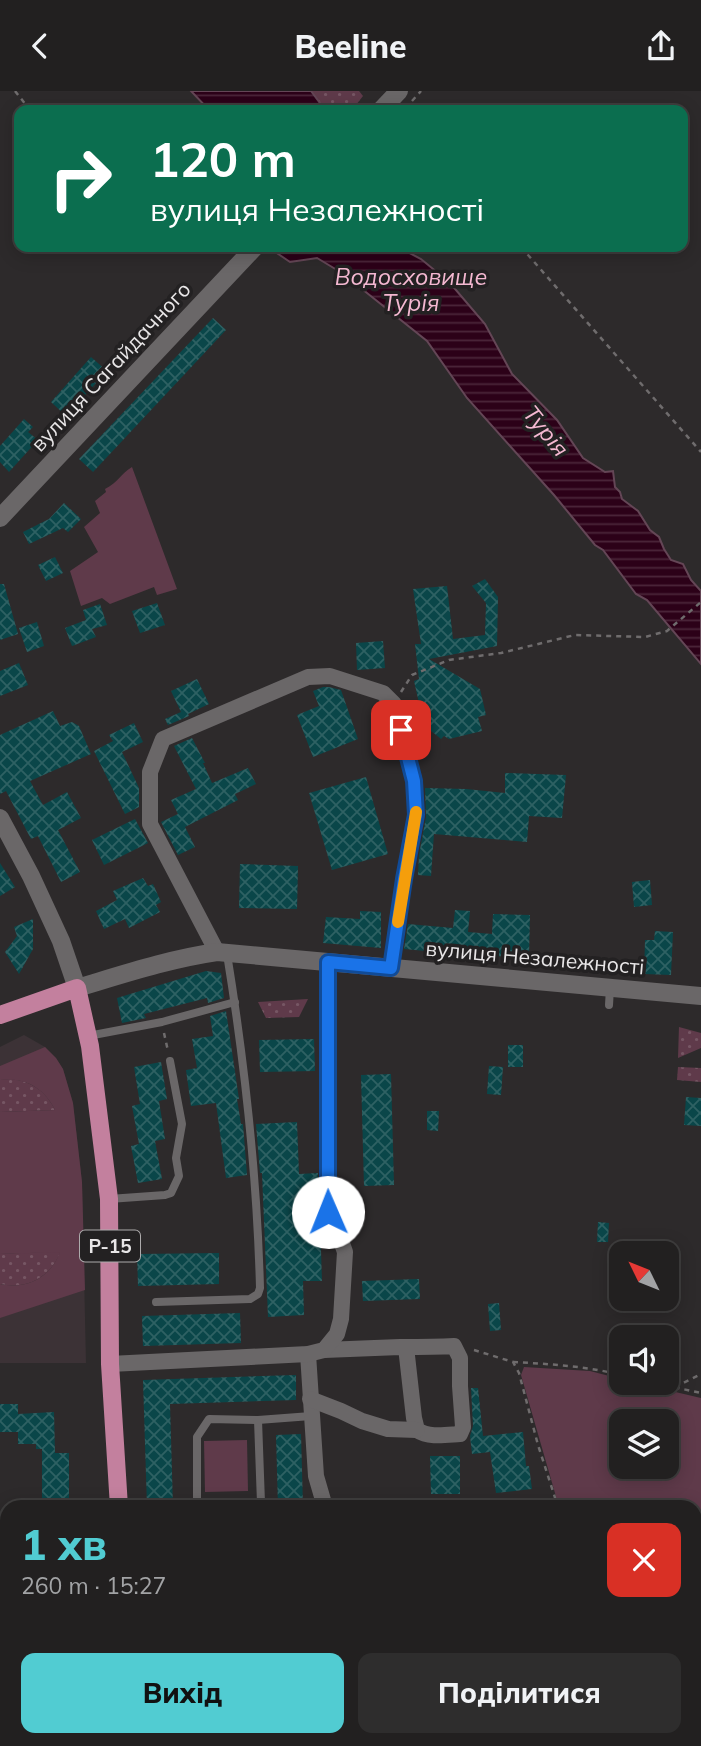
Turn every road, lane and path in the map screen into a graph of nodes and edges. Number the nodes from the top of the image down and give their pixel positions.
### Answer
1 (15, 91) edge
2 (26, 105) edge
3 (250, 252) edge
4 (525, 252) edge
5 (701, 442) edge
6 (696, 446) junction
7 (701, 452) edge
8 (0, 518) edge
9 (701, 603) edge
10 (394, 704) junction
11 (0, 818) edge
12 (222, 953) junction
13 (328, 962) junction
14 (391, 968) junction
15 (77, 988) junction
16 (701, 996) edge
17 (235, 1002) junction
18 (0, 1015) edge
19 (162, 1022) junction
20 (88, 1036) junction
21 (170, 1061) joint
22 (109, 1199) junction
23 (156, 1302) dead end
24 (454, 1346) junction
25 (406, 1347) junction
26 (324, 1350) junction
27 (308, 1354) junction
28 (513, 1362) junction
29 (110, 1364) junction
30 (609, 1371) edge
31 (701, 1374) edge
32 (679, 1385) edge
33 (679, 1388) edge
34 (701, 1393) edge
35 (311, 1407) junction
36 (258, 1420) junction
37 (417, 1430) junction
38 (119, 1500) edge
39 (196, 1500) edge
40 (261, 1500) edge
41 (324, 1500) edge
42 (556, 1500) edge

1 - 2 path
3 - 8 main road, вулиця Сагайдачного
4 - 6 path
5 - 6 path
6 - 7 path
9 - 10 path
10 - 12 street
10 - 14 street
11 - 15 main road
12 - 13 main road, вулиця Незалежності
12 - 15 main road, вулиця Незалежності
12 - 17 lane
13 - 14 main road, вулиця Незалежності
13 - 26 street
14 - 16 main road, вулиця Незалежності
15 - 18 main road
15 - 20 main road, Р-15
17 - 19 lane
17 - 23 lane
19 - 20 lane
19 - 21 path
20 - 22 main road, Р-15
21 - 22 lane
22 - 29 main road, Р-15
24 - 25 street
24 - 28 path
24 - 37 street
25 - 26 street
25 - 37 street
26 - 27 street
27 - 29 street
27 - 35 street
28 - 30 path
28 - 42 path
29 - 38 main road, Р-15
31 - 32 path
33 - 34 path
35 - 36 lane
35 - 37 street
35 - 41 street
36 - 39 lane
36 - 40 lane

